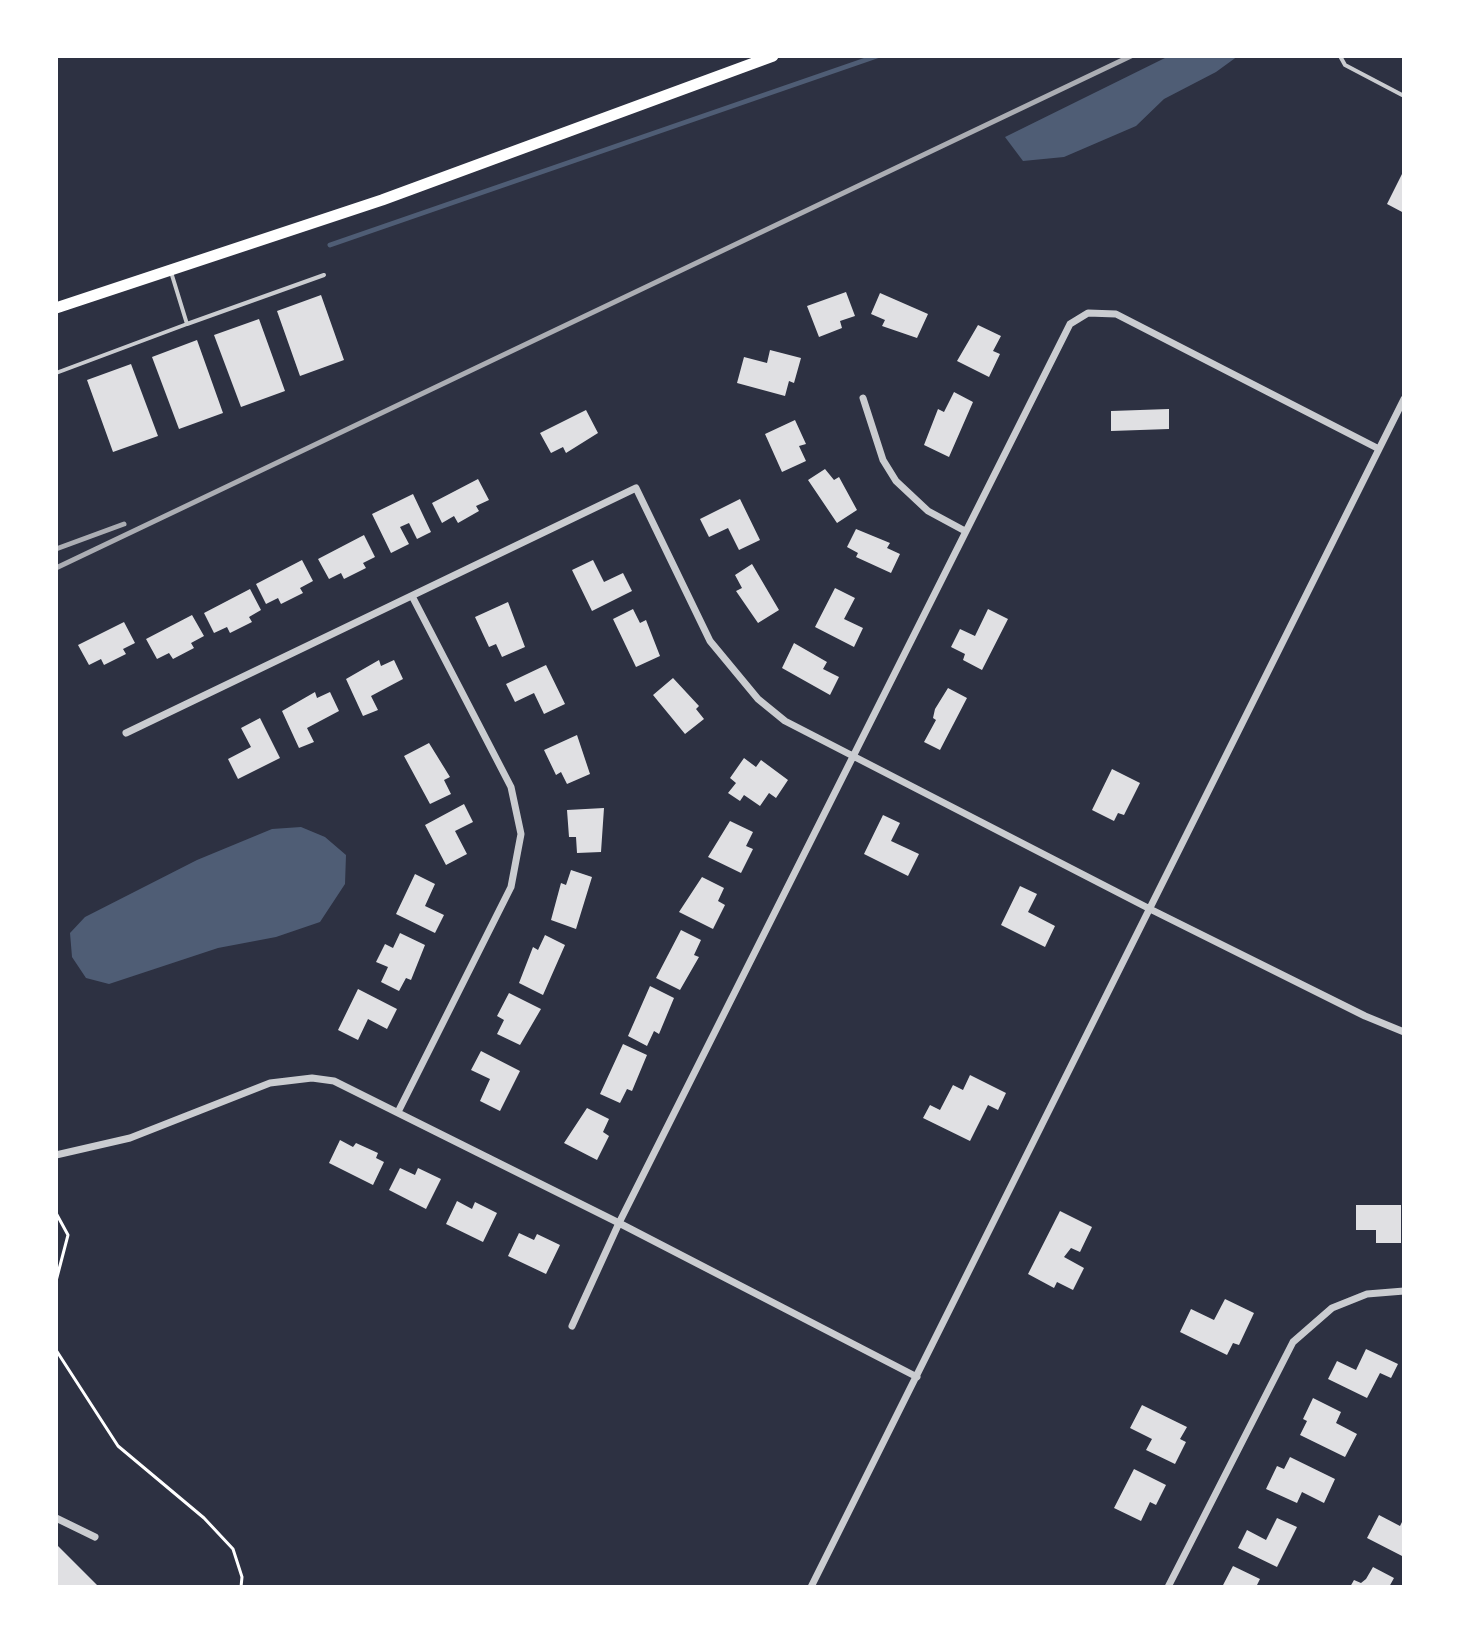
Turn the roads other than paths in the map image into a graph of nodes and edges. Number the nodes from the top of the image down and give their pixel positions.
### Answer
1 (773, 56) edge
2 (1340, 56) edge
3 (1404, 96) edge
4 (170, 269) junction
5 (324, 275) dead end
6 (56, 308) edge
7 (187, 324) junction
8 (56, 373) edge
9 (863, 398) dead end
10 (1404, 399) edge
11 (1379, 449) junction
12 (965, 531) junction
13 (412, 596) junction
14 (126, 733) dead end
15 (852, 758) junction
16 (1150, 909) junction
17 (1404, 1032) edge
18 (398, 1112) junction
19 (56, 1155) edge
20 (619, 1223) junction
21 (1404, 1291) edge
22 (572, 1326) dead end
23 (917, 1377) junction
24 (56, 1518) edge
25 (95, 1537) dead end
26 (811, 1587) edge
27 (1168, 1587) edge

1 - 4 main road
2 - 3 lane
4 - 6 main road
4 - 7 lane
5 - 7 lane
7 - 8 lane
9 - 12 street
10 - 11 street
11 - 12 street
11 - 16 street
12 - 15 street
13 - 14 street
13 - 15 street
13 - 18 street
15 - 16 street
15 - 20 street
16 - 17 street
16 - 23 street
18 - 19 street
18 - 20 street
20 - 22 street
20 - 23 street
21 - 27 street
23 - 26 street
24 - 25 street

